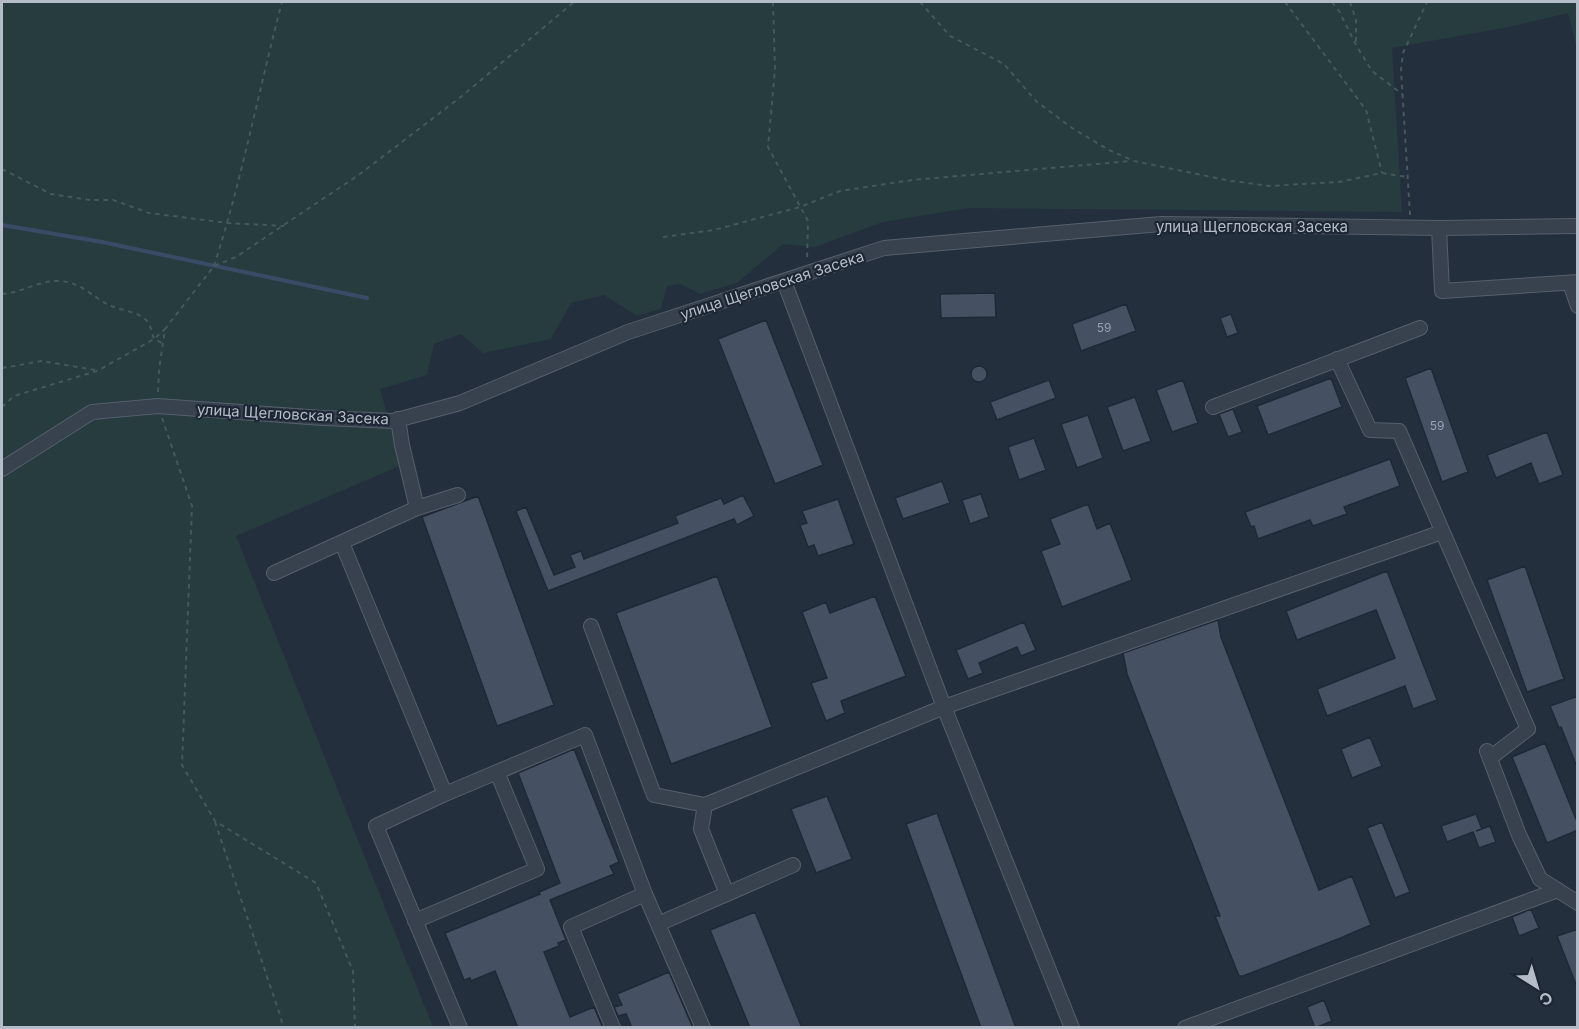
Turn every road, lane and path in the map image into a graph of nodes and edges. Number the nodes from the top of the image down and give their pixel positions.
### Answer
1 (282, 2) edge
2 (574, 2) edge
3 (773, 2) edge
4 (920, 2) edge
5 (1285, 2) edge
6 (1332, 2) edge
7 (1350, 2) edge
8 (1427, 2) edge
9 (1356, 45) junction
10 (1402, 94) junction
11 (1134, 161) junction
12 (2, 169) edge
13 (1382, 173) junction
14 (1407, 177) junction
15 (800, 207) junction
16 (228, 223) junction
17 (284, 226) junction
18 (1578, 226) edge
19 (1411, 227) junction
20 (1438, 228) junction
21 (663, 237) dead end
22 (214, 266) junction
23 (806, 274) junction
24 (784, 281) junction
25 (1574, 283) edge
26 (2, 294) edge
27 (1578, 306) edge
28 (1420, 328) dead end
29 (165, 330) junction
30 (154, 339) junction
31 (162, 343) junction
32 (1337, 359) junction
33 (2, 368) edge
34 (97, 370) junction
35 (158, 406) junction
36 (2, 407) edge
37 (1214, 407) dead end
38 (398, 419) junction
39 (2, 469) edge
40 (458, 495) dead end
41 (417, 508) junction
42 (1442, 532) junction
43 (342, 543) junction
44 (274, 573) dead end
45 (591, 626) dead end
46 (944, 707) junction
47 (497, 772) junction
48 (445, 794) junction
49 (705, 805) junction
50 (214, 821) junction
51 (793, 865) dead end
52 (1558, 890) junction
53 (645, 894) junction
54 (727, 894) junction
55 (1578, 903) edge
56 (415, 921) junction
57 (658, 924) junction
58 (1213, 1023) edge
59 (283, 1028) edge
60 (355, 1028) edge
61 (460, 1028) edge
62 (613, 1028) edge
63 (703, 1028) edge
64 (1072, 1028) edge
65 (1185, 1028) edge

1 - 16 path
2 - 17 path
3 - 15 path
4 - 11 path
5 - 13 path
6 - 9 path
7 - 9 path
8 - 10 path
9 - 10 path
10 - 14 path
11 - 13 path
11 - 15 path
12 - 16 path
13 - 14 path
14 - 19 path
15 - 21 path
15 - 23 path
16 - 17 path
16 - 22 path
17 - 22 path
18 - 20 street, улица Щегловская Засека
19 - 20 street, улица Щегловская Засека
19 - 23 street, улица Щегловская Засека
20 - 25 street
22 - 29 path
23 - 24 street, улица Щегловская Засека
24 - 38 street, улица Щегловская Засека
24 - 46 street
25 - 27 street
26 - 30 path
28 - 32 street
29 - 30 path
29 - 31 path
30 - 31 path
30 - 34 path
31 - 35 path
32 - 37 street
32 - 42 street
33 - 34 path
34 - 36 path
35 - 38 street, улица Щегловская Засека
35 - 39 street, улица Щегловская Засека
35 - 50 path
38 - 41 street
40 - 41 street
41 - 43 street
42 - 46 street
42 - 52 street
43 - 44 street
43 - 48 street
45 - 49 street
46 - 49 street
46 - 64 street
47 - 48 street
47 - 53 street
47 - 56 street
48 - 56 street
49 - 54 street
50 - 59 path
50 - 60 path
51 - 54 street
52 - 55 street
52 - 58 street
53 - 57 street
53 - 62 street
54 - 57 street
56 - 61 street
57 - 63 street
58 - 65 street

